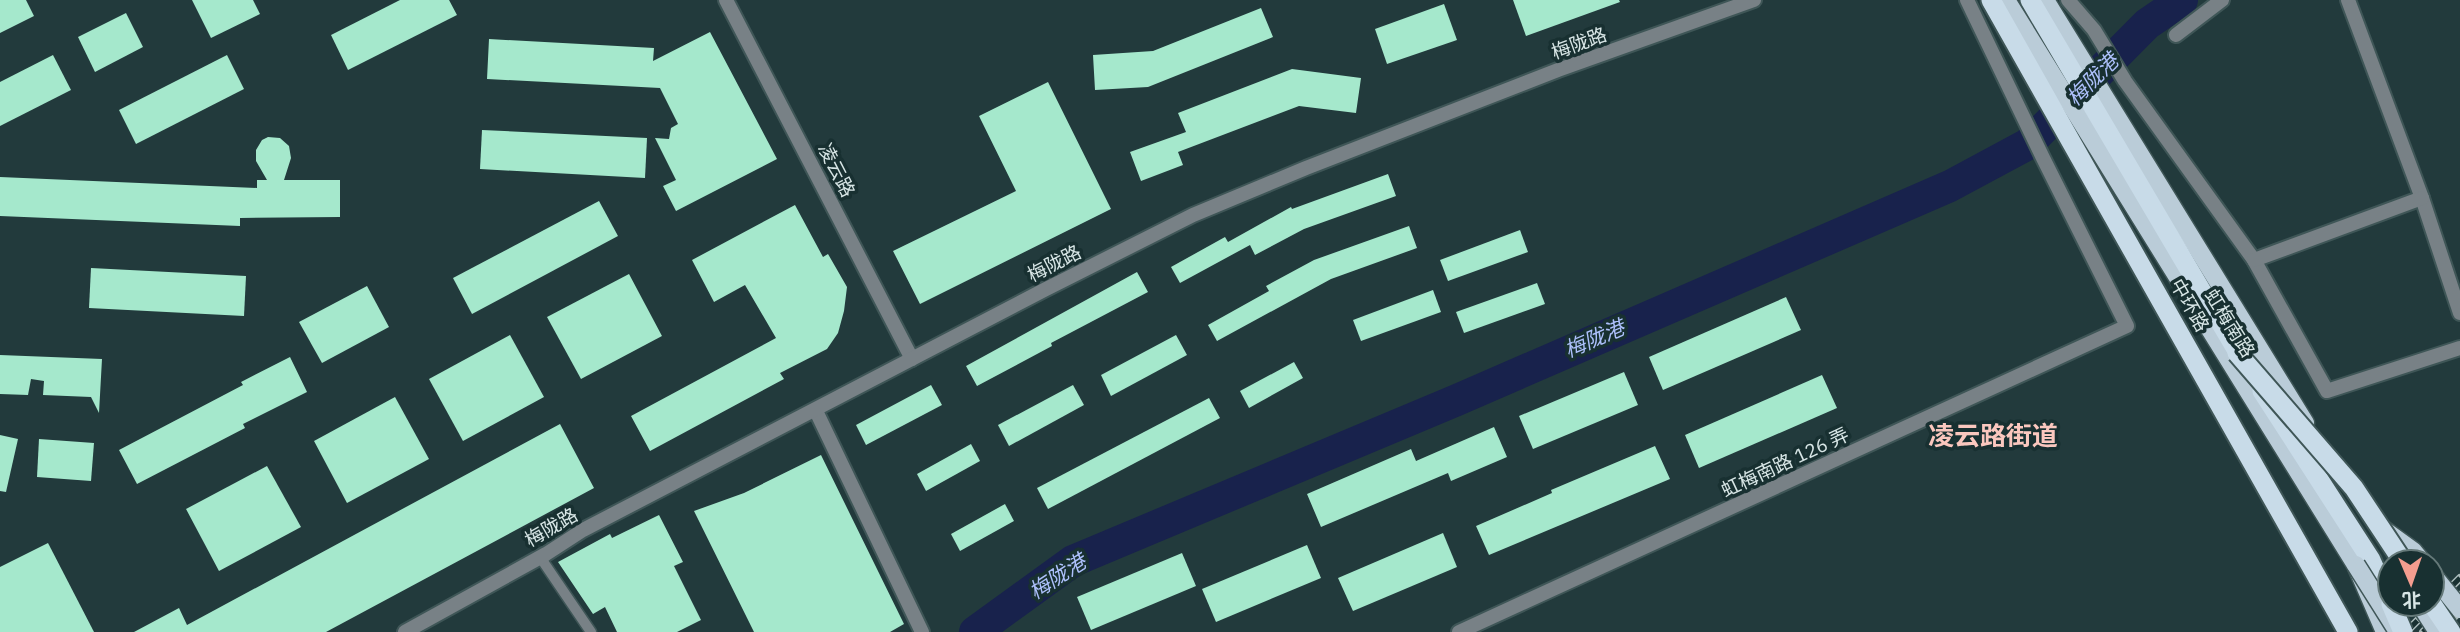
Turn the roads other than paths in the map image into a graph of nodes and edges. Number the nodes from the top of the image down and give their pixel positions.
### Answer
1 (726, 0) edge
2 (1754, 0) edge
3 (1967, 0) edge
4 (1991, 0) edge
5 (2006, 0) edge
6 (2030, 0) edge
7 (2045, 0) edge
8 (2068, 0) edge
9 (2222, 0) edge
10 (2348, 0) edge
11 (2176, 35) dead end
12 (2422, 198) junction
13 (2254, 260) junction
14 (2460, 313) edge
15 (2460, 348) edge
16 (2237, 353) junction
17 (912, 359) junction
18 (816, 411) junction
19 (2362, 514) junction
20 (2384, 548) edge
21 (2394, 548) edge
22 (2409, 548) edge
23 (540, 557) junction
24 (2356, 565) junction
25 (2376, 571) edge
26 (2446, 591) edge
27 (2460, 609) edge
28 (405, 632) edge
29 (592, 632) edge
30 (922, 632) edge
31 (1459, 632) edge
32 (2348, 632) edge
33 (2385, 632) edge
34 (2400, 632) edge

1 - 17 street, 凌云路
2 - 17 street, 梅陇路
3 - 31 street, 虹梅南路 126 弄
4 - 32 highway, 中环路
5 - 24 main road, 虹梅南路
6 - 16 highway, 中环路
7 - 19 main road, 虹梅南路, bridge
8 - 13 street
9 - 11 street
10 - 12 street
12 - 13 street
12 - 14 street
13 - 15 street
16 - 21 highway, bridge
16 - 25 highway, 中环路, bridge
17 - 18 street, 梅陇路
18 - 23 street, 梅陇路
18 - 30 street
19 - 20 main road, 虹梅南路
19 - 22 main road, bridge
23 - 28 street, 梅陇路
23 - 29 lane
24 - 33 main road, bridge
24 - 34 main road, 虹梅南路, bridge
26 - 27 main road, bridge

